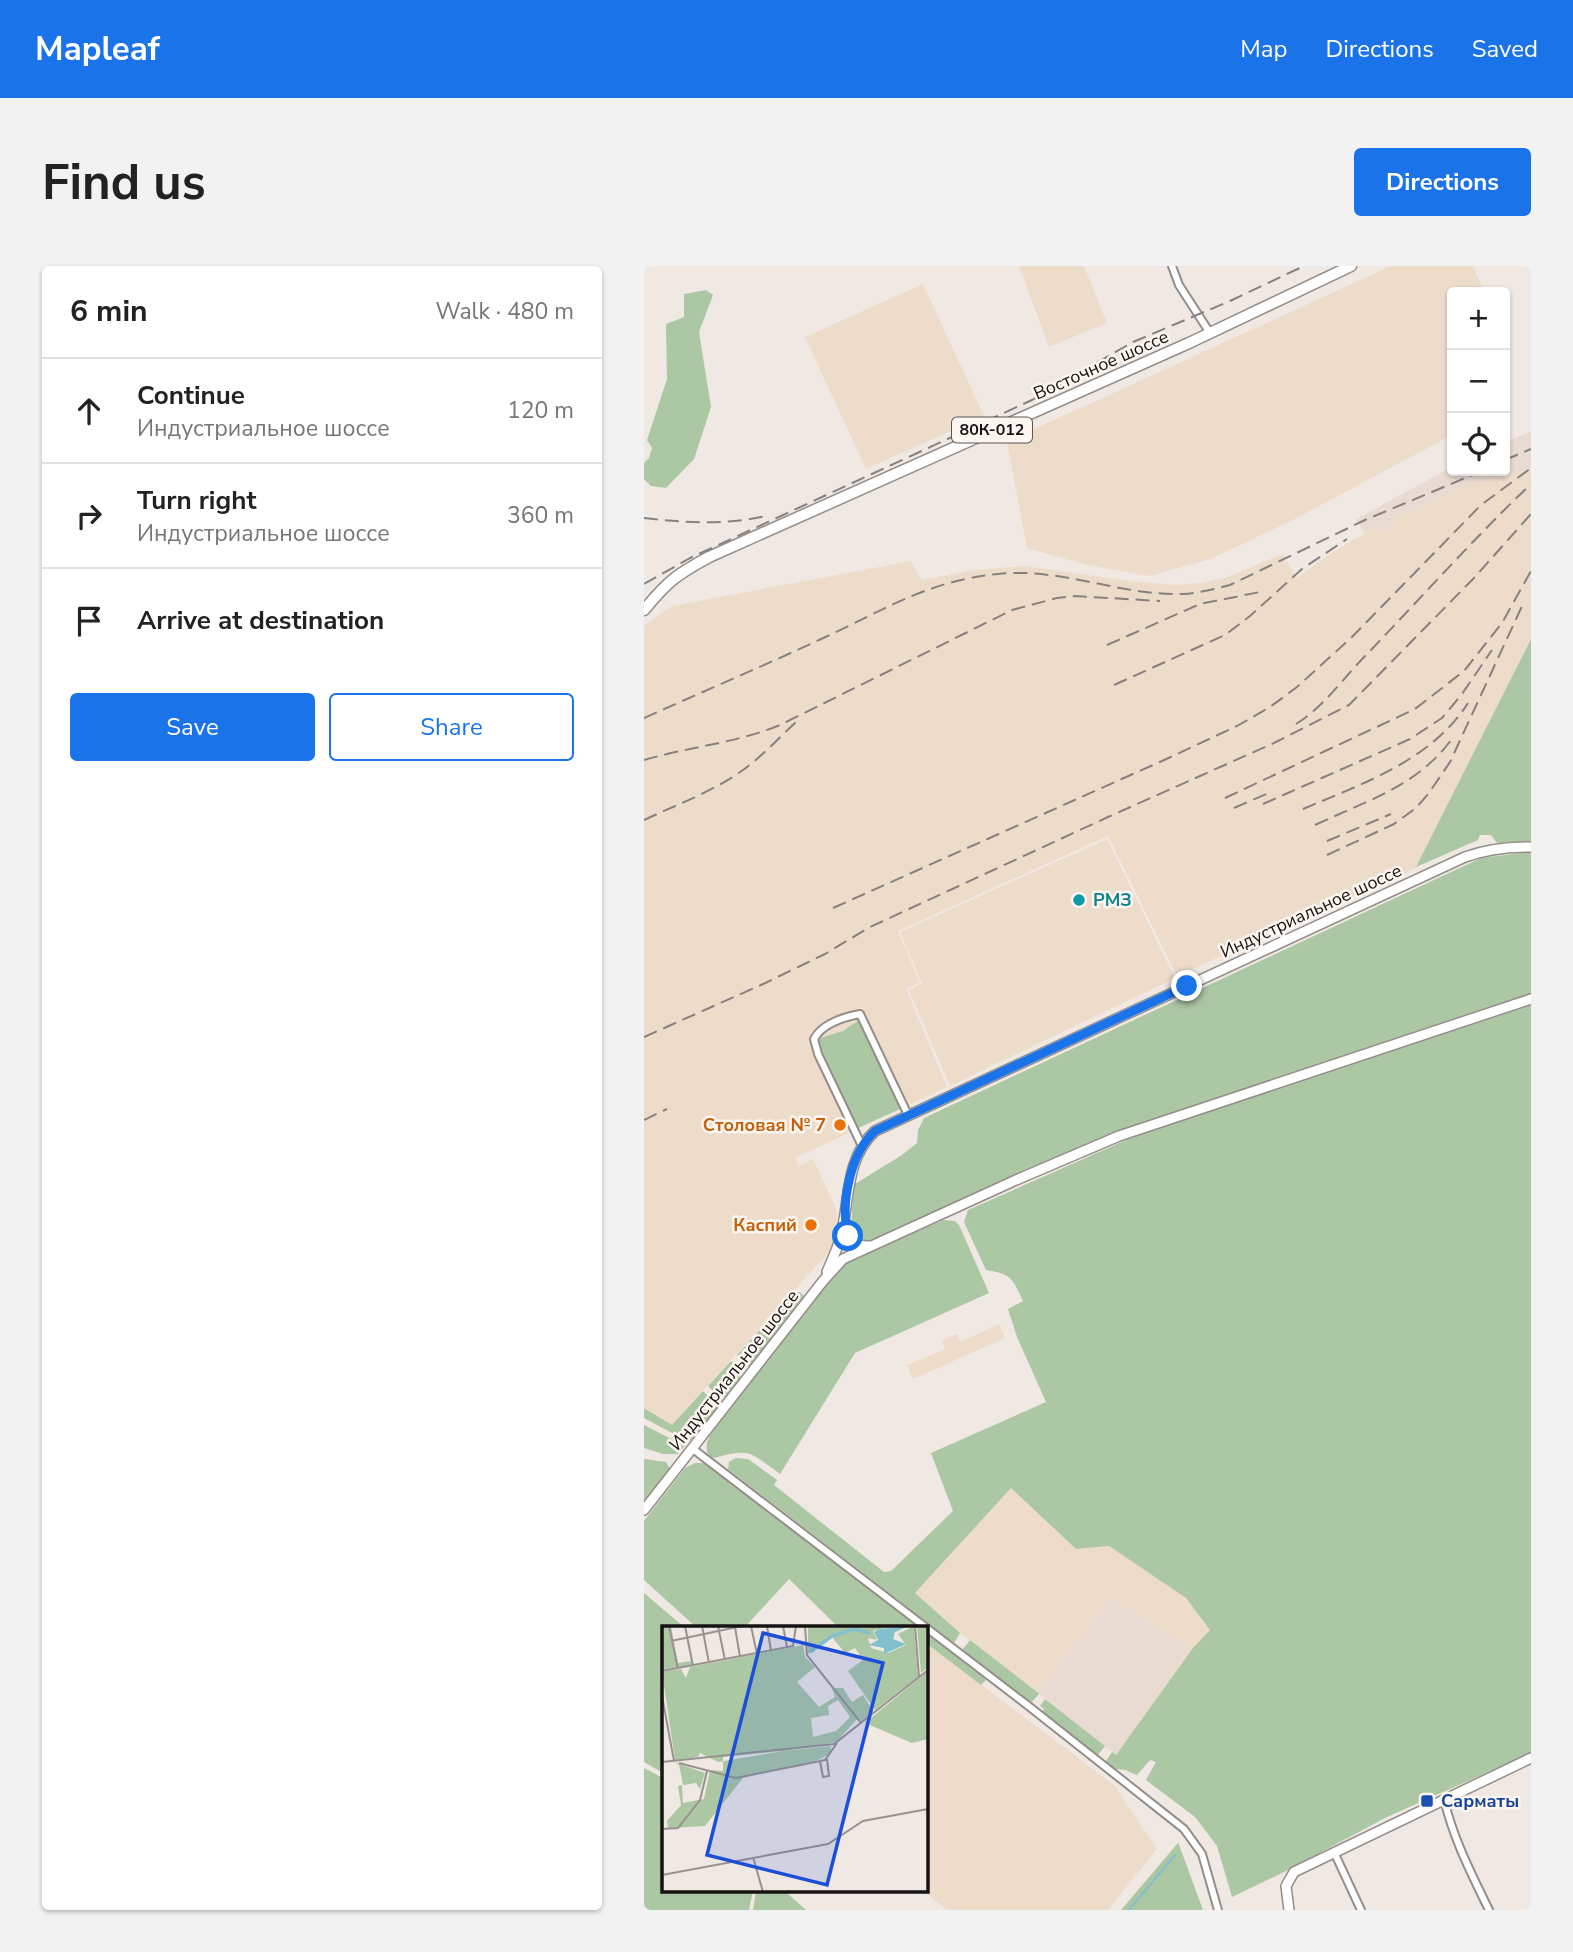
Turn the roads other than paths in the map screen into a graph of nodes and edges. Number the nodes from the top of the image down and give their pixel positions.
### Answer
1 (1172, 266) edge
2 (1351, 266) edge
3 (1210, 333) junction
4 (644, 610) edge
5 (1531, 847) edge
6 (1531, 999) edge
7 (908, 1115) junction
8 (862, 1146) junction
9 (846, 1207) junction
10 (875, 1245) junction
11 (823, 1281) junction
12 (693, 1449) junction
13 (644, 1510) edge
14 (924, 1626) edge
15 (928, 1629) edge
16 (1531, 1758) edge
17 (1444, 1798) junction
18 (1334, 1852) junction
19 (1218, 1910) edge
20 (1289, 1910) edge
21 (1361, 1910) edge
22 (1489, 1910) edge

1 - 3 street
2 - 3 main road, Восточное шоссе / 80К-012
3 - 4 main road, Восточное шоссе / 80К-012
5 - 7 main road, Индустриальное шоссе
6 - 10 main road, Индустриальное шоссе
7 - 8 main road, Индустриальное шоссе
7 - 8 street
8 - 9 main road, Индустриальное шоссе
9 - 10 main road
9 - 11 main road, Индустриальное шоссе
10 - 11 main road, Индустриальное шоссе
11 - 12 main road, Индустриальное шоссе
12 - 13 main road, Индустриальное шоссе
12 - 14 street
15 - 19 street
16 - 17 main road
17 - 18 main road
17 - 22 street
18 - 20 main road
18 - 21 street

